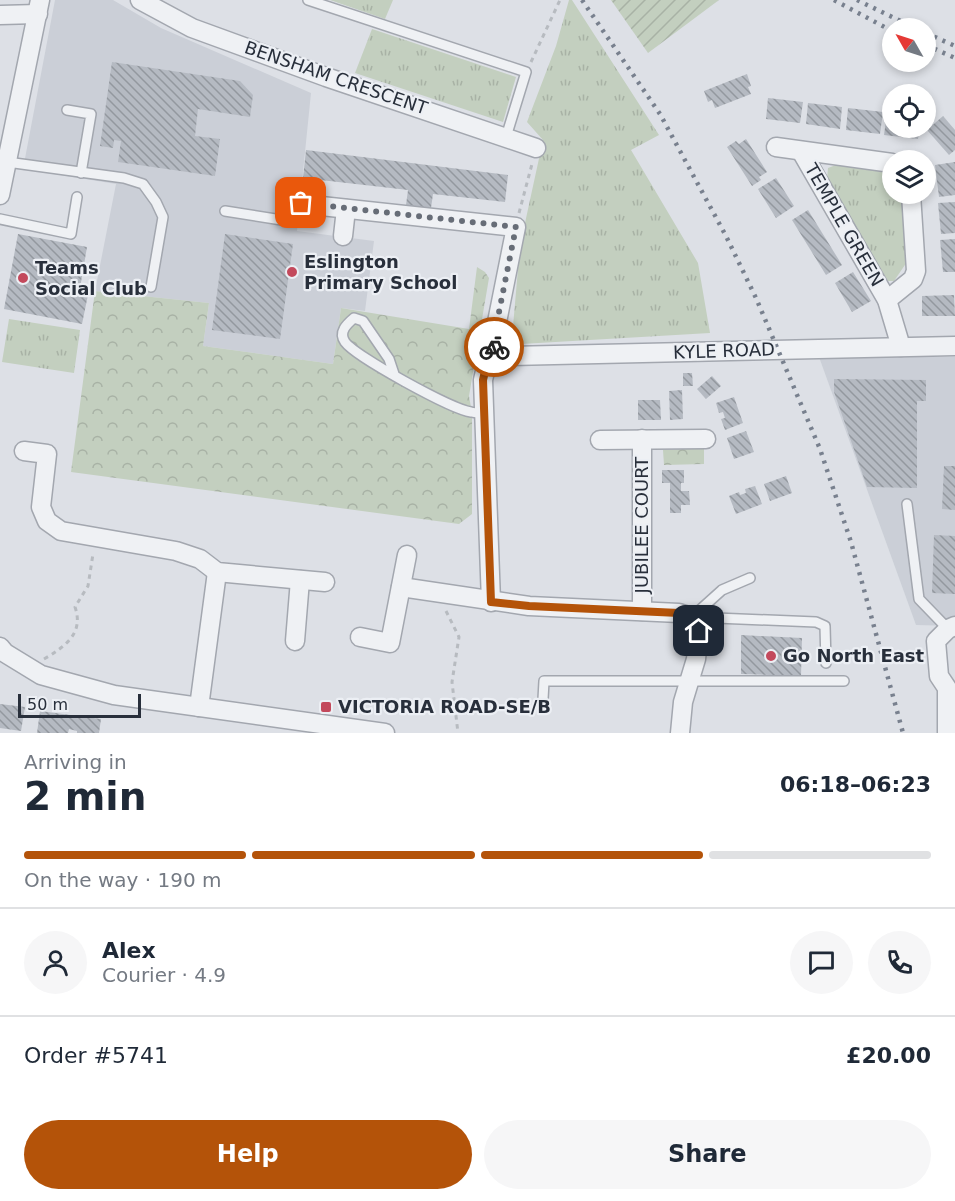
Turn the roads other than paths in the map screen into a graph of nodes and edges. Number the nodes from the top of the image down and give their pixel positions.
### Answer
1 (140, 0) edge
2 (308, 0) edge
3 (39, 7) edge
4 (0, 15) edge
5 (67, 110) dead end
6 (506, 136) junction
7 (777, 147) dead end
8 (536, 148) road end
9 (801, 151) junction
10 (7, 162) junction
11 (882, 162) edge
12 (81, 173) junction
13 (0, 195) edge
14 (77, 197) dead end
15 (912, 204) edge
16 (312, 205) joint
17 (346, 209) junction
18 (225, 211) dead end
19 (0, 219) edge
20 (343, 236) dead end
21 (151, 287) dead end
22 (886, 300) junction
23 (955, 346) edge
24 (901, 347) junction
25 (494, 359) junction
26 (393, 374) junction
27 (485, 412) junction
28 (642, 439) junction
29 (706, 439) dead end
30 (600, 440) dead end
31 (24, 452) dead end
32 (907, 504) dead end
33 (407, 555) dead end
34 (217, 572) junction
35 (750, 578) dead end
36 (300, 580) junction
37 (325, 582) dead end
38 (401, 587) junction
39 (491, 602) junction
40 (642, 611) junction
41 (692, 617) junction
42 (951, 627) edge
43 (360, 637) dead end
44 (295, 641) dead end
45 (0, 647) edge
46 (826, 663) dead end
47 (689, 680) junction
48 (844, 681) dead end
49 (951, 688) edge
50 (543, 699) dead end
51 (199, 707) junction
52 (385, 733) edge
53 (680, 733) edge
54 (947, 733) edge

1 - 6 street, BENSHAM CRESCENT
2 - 6 lane
3 - 4 street
3 - 10 street
5 - 12 lane
6 - 8 street, BENSHAM CRESCENT
7 - 9 street, TEMPLE GREEN
9 - 11 street, TEMPLE GREEN
9 - 22 street, TEMPLE GREEN
10 - 12 lane
10 - 13 street
12 - 21 lane
14 - 19 lane
15 - 22 street, TEMPLE GREEN
16 - 17 street
16 - 18 lane
17 - 20 street
17 - 25 street
22 - 24 street, TEMPLE GREEN
23 - 24 street, KYLE ROAD
24 - 25 street, KYLE ROAD
25 - 27 street
26 - 26 lane
26 - 27 lane
27 - 39 street
28 - 29 street
28 - 30 street
28 - 40 street, JUBILEE COURT
31 - 34 street
32 - 42 lane
33 - 38 street
34 - 36 street
34 - 51 street
35 - 41 lane
36 - 37 street
36 - 44 street
38 - 39 street
38 - 43 street
39 - 40 street
40 - 41 street
41 - 46 lane
41 - 47 street
42 - 49 street
45 - 51 street
47 - 48 lane
47 - 50 lane
47 - 53 street
49 - 54 street
51 - 52 street

